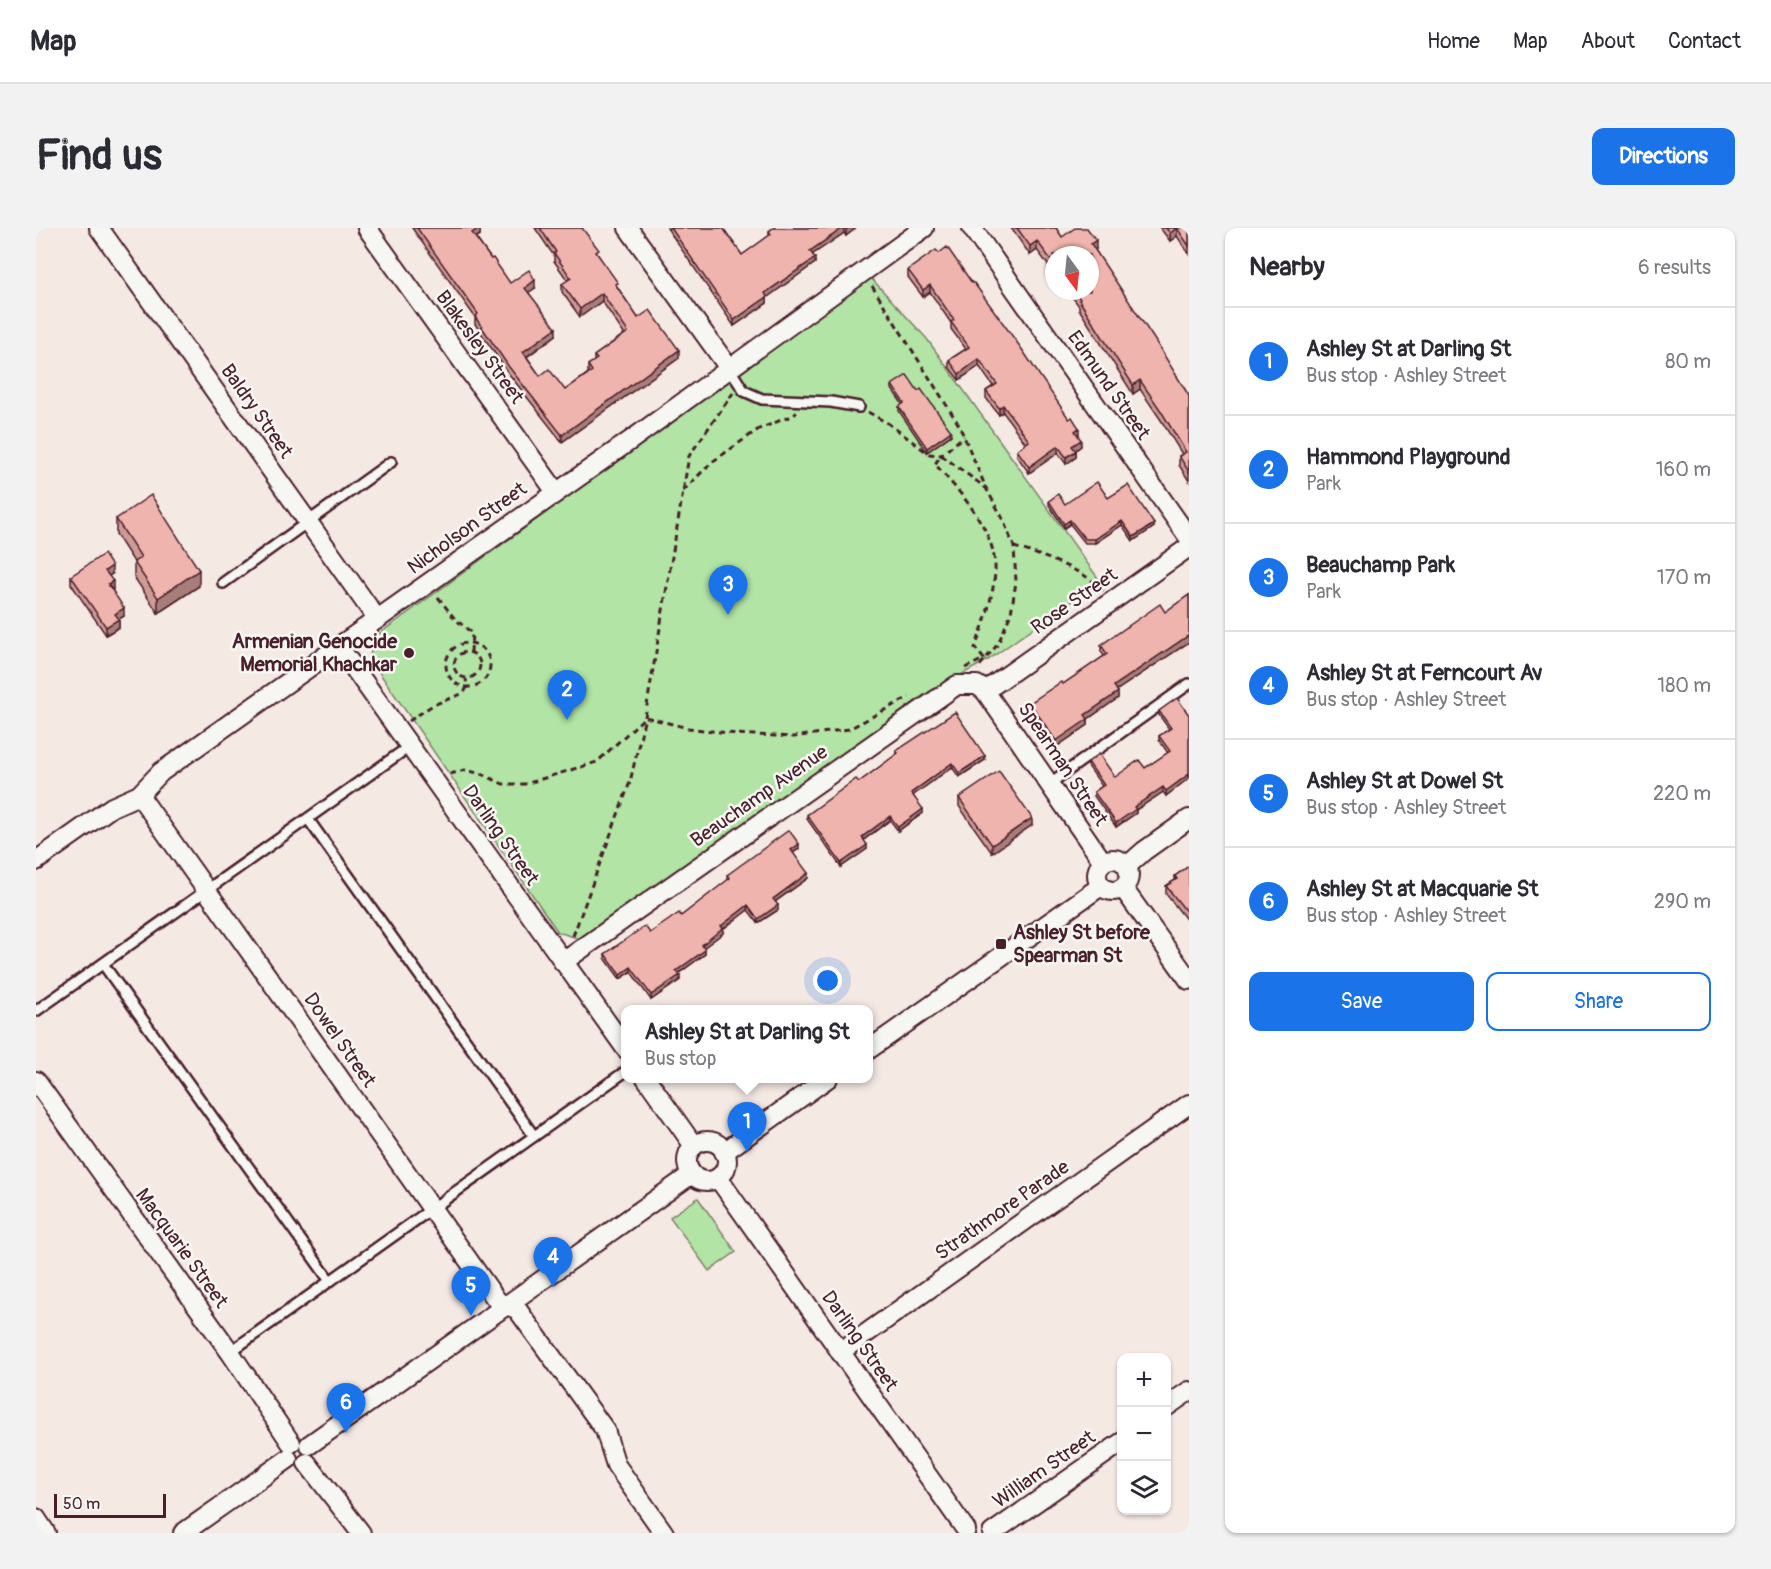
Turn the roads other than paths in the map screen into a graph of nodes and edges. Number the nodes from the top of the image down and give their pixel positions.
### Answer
1 (99, 228) edge
2 (367, 228) edge
3 (628, 228) edge
4 (924, 228) edge
5 (972, 228) edge
6 (729, 368) junction
7 (859, 407) road end
8 (391, 462) dead end
9 (556, 492) junction
10 (308, 522) junction
11 (1189, 538) edge
12 (1189, 547) edge
13 (223, 584) dead end
14 (377, 619) junction
15 (339, 647) junction
16 (1189, 684) edge
17 (986, 691) junction
18 (410, 746) junction
19 (1049, 784) junction
20 (139, 795) junction
21 (308, 819) junction
22 (1189, 819) edge
23 (36, 861) edge
24 (1103, 862) junction
25 (1127, 866) junction
26 (1101, 886) junction
27 (1123, 888) junction
28 (206, 891) junction
29 (563, 962) junction
30 (103, 964) junction
31 (1189, 980) edge
32 (36, 1011) edge
33 (621, 1042) edge
34 (873, 1046) edge
35 (621, 1075) edge
36 (36, 1081) edge
37 (650, 1083) edge
38 (821, 1083) edge
39 (1189, 1104) edge
40 (534, 1136) junction
41 (694, 1146) junction
42 (724, 1152) junction
43 (692, 1174) junction
44 (718, 1178) junction
45 (432, 1209) junction
46 (330, 1281) junction
47 (508, 1305) junction
48 (230, 1352) junction
49 (840, 1353) junction
50 (1189, 1391) edge
51 (1171, 1404) edge
52 (1117, 1446) edge
53 (299, 1452) junction
54 (36, 1518) edge
55 (965, 1531) edge
56 (46, 1533) edge
57 (183, 1533) edge
58 (361, 1533) edge
59 (664, 1533) edge
60 (992, 1533) edge

1 - 10 street, Baldry Street
2 - 9 street, Blakesley Street
3 - 6 street
4 - 6 street, Nicholson Street
5 - 11 street, Edmund Street
6 - 7 lane
6 - 9 street, Nicholson Street
8 - 10 lane
9 - 14 street, Nicholson Street
10 - 13 lane
10 - 14 street, Baldry Street
12 - 17 street, Rose Street
14 - 15 street, Nicholson Street
15 - 18 street, Darling Street
15 - 20 street, Nicholson Street
16 - 19 lane
17 - 19 street, Spearman Street
17 - 29 street, Beauchamp Avenue
18 - 21 lane
18 - 29 street, Darling Street
19 - 24 street, Spearman Street
20 - 23 street, Nicholson Street
20 - 28 street, Dowel Street
21 - 28 lane
21 - 40 lane
22 - 25 street
24 - 25 street
24 - 26 street
25 - 27 street
26 - 27 street
26 - 34 street
27 - 31 street
28 - 30 lane
28 - 45 street, Dowel Street
29 - 33 street, Darling Street
30 - 32 lane
30 - 46 lane
35 - 40 lane
36 - 48 street, Macquarie Street
37 - 41 street
38 - 42 street
39 - 49 street, Strathmore Parade
40 - 45 lane
41 - 42 street
41 - 43 street
42 - 44 street
43 - 44 street
43 - 47 street
44 - 49 street, Darling Street
45 - 46 lane
45 - 47 street, Dowel Street
46 - 48 lane
47 - 53 street
47 - 59 street, Dowel Street
48 - 53 street, Macquarie Street
49 - 55 street, Darling Street
50 - 51 street
52 - 60 street, William Street
53 - 57 street
53 - 58 street, Macquarie Street
54 - 56 street
55 - 60 street

